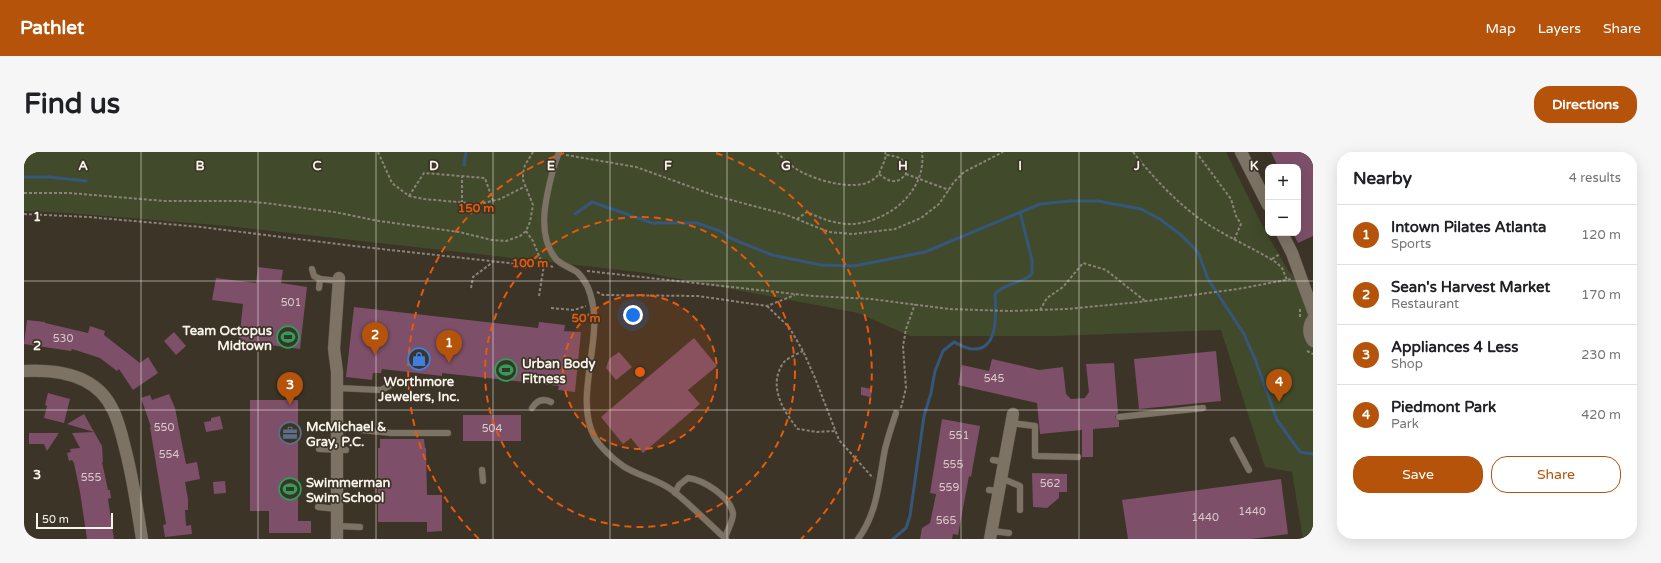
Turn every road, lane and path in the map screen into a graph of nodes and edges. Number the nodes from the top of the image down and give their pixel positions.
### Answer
1 (378, 152) edge
2 (533, 152) edge
3 (777, 152) edge
4 (922, 152) edge
5 (1003, 152) edge
6 (1133, 152) edge
7 (1196, 152) edge
8 (1241, 152) edge
9 (561, 153) edge
10 (886, 154) edge
11 (879, 174) junction
12 (906, 174) junction
13 (462, 177) junction
14 (918, 178) junction
15 (526, 186) junction
16 (949, 190) junction
17 (24, 193) edge
18 (409, 196) junction
19 (1265, 200) edge
20 (493, 201) junction
21 (462, 203) junction
22 (24, 214) edge
23 (797, 218) junction
24 (526, 231) junction
25 (1284, 236) edge
26 (1234, 240) junction
27 (540, 260) junction
28 (494, 261) junction
29 (544, 265) junction
30 (551, 267) dead end
31 (312, 269) dead end
32 (588, 271) dead end
33 (320, 279) junction
34 (1294, 279) dead end
35 (339, 280) joint
36 (1287, 280) junction
37 (319, 288) dead end
38 (471, 288) dead end
39 (589, 291) junction
40 (797, 294) junction
41 (539, 296) dead end
42 (591, 298) junction
43 (1146, 301) junction
44 (915, 304) junction
45 (767, 306) junction
46 (551, 308) dead end
47 (1040, 310) junction
48 (1313, 311) edge
49 (1313, 319) edge
50 (1313, 341) edge
51 (803, 351) junction
52 (24, 371) edge
53 (393, 384) dead end
54 (337, 388) junction
55 (551, 402) dead end
56 (532, 408) dead end
57 (1203, 408) dead end
58 (896, 413) joint
59 (1119, 417) dead end
60 (1012, 418) joint
61 (362, 430) dead end
62 (836, 431) junction
63 (448, 433) dead end
64 (1233, 440) dead end
65 (319, 449) dead end
66 (341, 450) junction
67 (1078, 457) dead end
68 (482, 470) dead end
69 (1249, 470) dead end
70 (1001, 478) junction
71 (483, 481) dead end
72 (879, 485) junction
73 (675, 493) junction
74 (318, 507) dead end
75 (337, 509) junction
76 (1020, 510) dead end
77 (337, 526) junction
78 (360, 527) dead end
79 (1009, 533) dead end
80 (991, 535) edge
81 (725, 538) edge
82 (142, 539) edge
83 (337, 539) edge
84 (858, 539) edge

1 - 18 path
2 - 15 path
3 - 11 path
4 - 14 path
5 - 16 path
6 - 26 path
7 - 26 path
8 - 19 street
9 - 23 path
9 - 39 lane, bridge
10 - 11 path
10 - 12 path
11 - 12 path
12 - 14 path
13 - 18 path
13 - 20 path
13 - 21 path
14 - 16 path
14 - 23 path
15 - 20 path
15 - 24 path
16 - 23 path
17 - 24 path
18 - 21 path
20 - 21 path
22 - 28 path
24 - 27 path
25 - 48 street
26 - 36 path
27 - 28 path
27 - 29 path
28 - 38 path
29 - 30 path
29 - 41 path
31 - 33 lane
32 - 40 path
33 - 35 lane
33 - 37 lane
34 - 36 path
35 - 54 street
36 - 43 path
39 - 42 lane
39 - 45 path
40 - 44 path
40 - 45 path
42 - 46 path
42 - 73 lane
43 - 47 path
43 - 47 path
44 - 47 path
44 - 58 path
45 - 51 path
49 - 50 street
51 - 62 path
51 - 62 path
52 - 82 street
53 - 54 lane
54 - 66 street
55 - 56 lane
57 - 59 lane
58 - 72 lane
60 - 67 lane
60 - 70 street
61 - 63 lane
62 - 72 path
64 - 69 lane
65 - 66 lane
66 - 75 street
68 - 71 lane
70 - 76 lane
70 - 80 street
72 - 84 lane
73 - 81 lane
73 - 81 lane
74 - 75 lane
75 - 77 street
77 - 78 lane
77 - 83 street
79 - 80 lane

